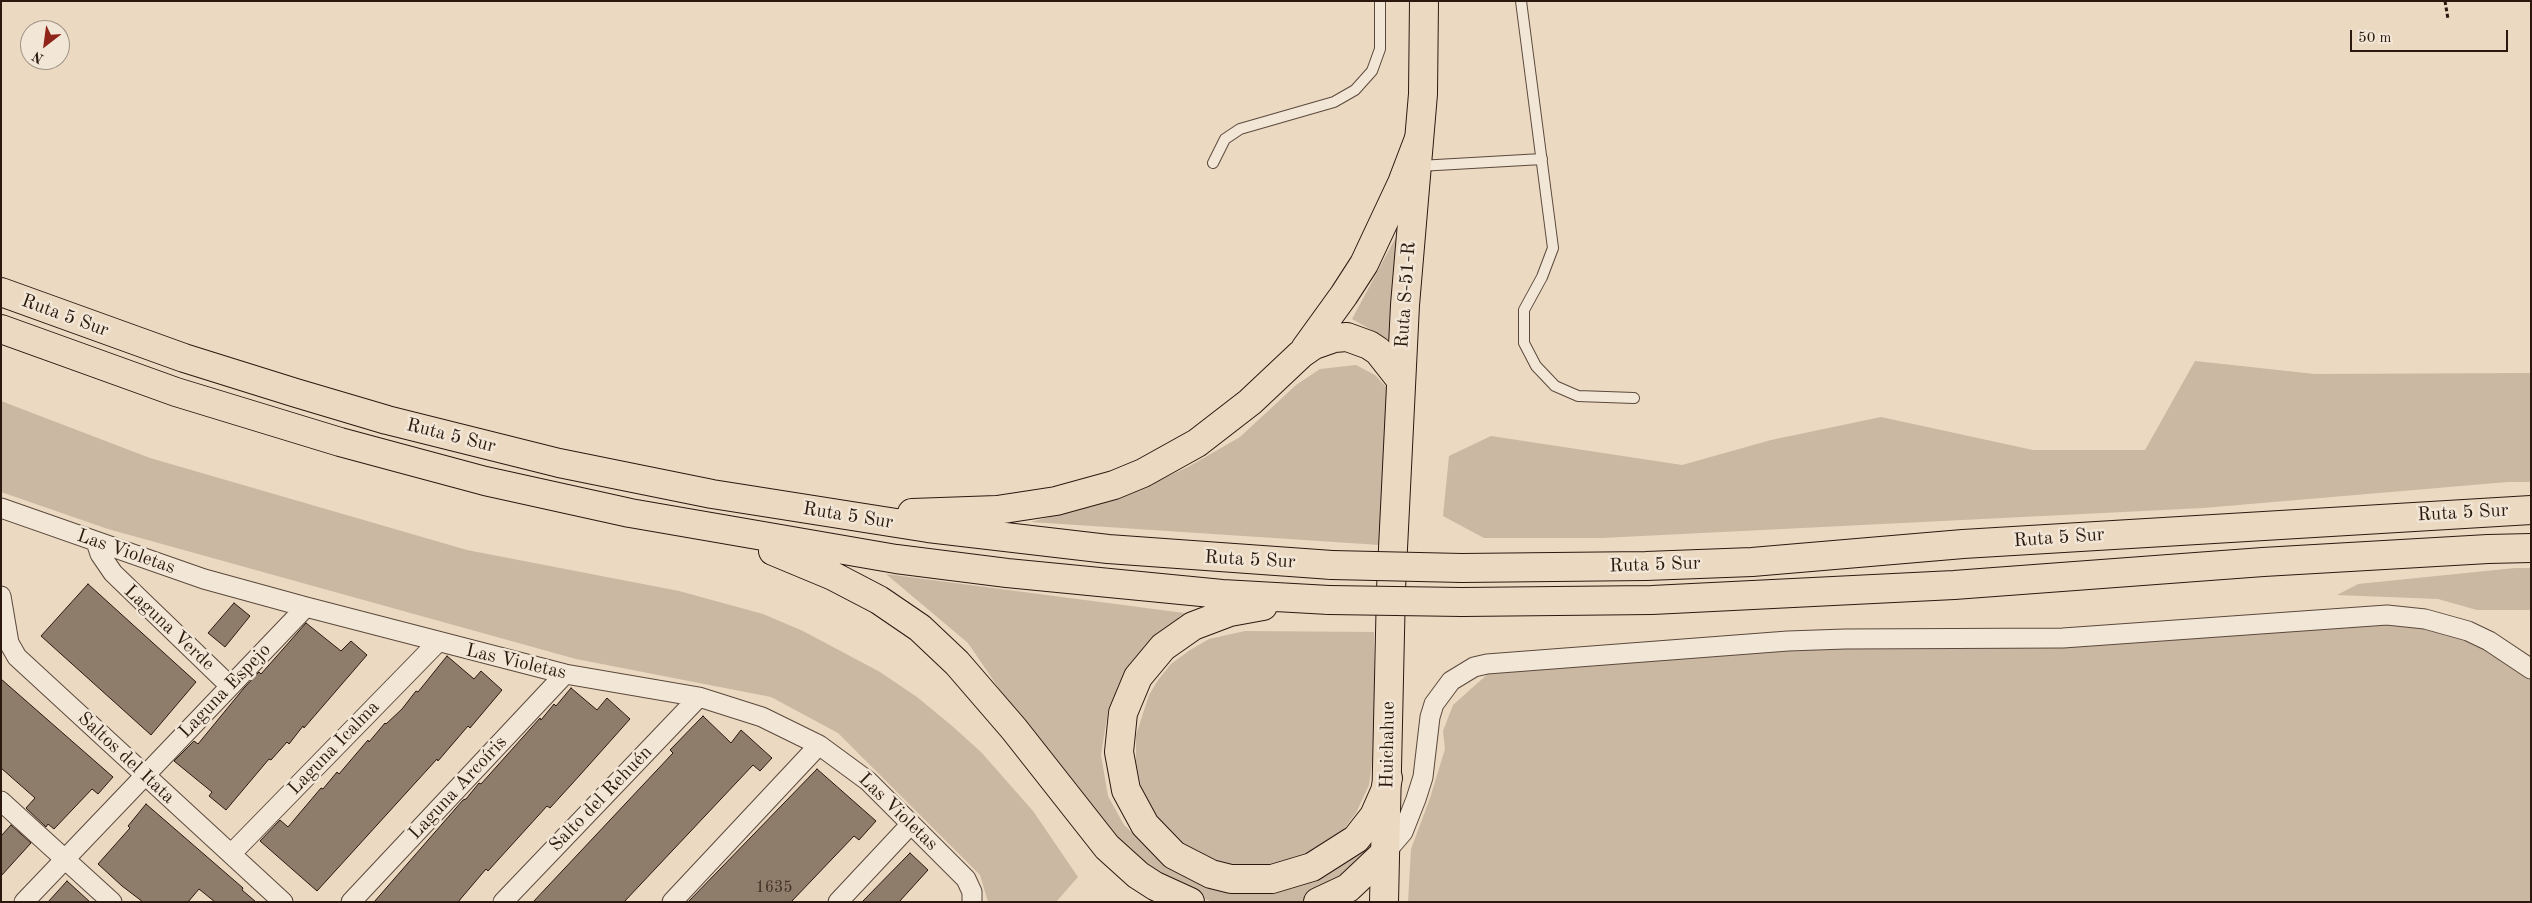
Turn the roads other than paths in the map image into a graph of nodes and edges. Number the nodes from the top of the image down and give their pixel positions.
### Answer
1 (1380, 1) edge
2 (1424, 1) edge
3 (1520, 1) edge
4 (1417, 153) junction
5 (1542, 159) junction
6 (1213, 163) dead end
7 (1, 292) edge
8 (1, 329) edge
9 (1301, 354) junction
10 (1400, 379) junction
11 (1634, 398) dead end
12 (1, 508) edge
13 (2531, 510) edge
14 (831, 513) junction
15 (679, 522) junction
16 (96, 542) junction
17 (2531, 548) edge
18 (1390, 589) joint
19 (1, 596) edge
20 (1329, 600) junction
21 (306, 607) junction
22 (437, 643) junction
23 (2531, 669) edge
24 (565, 674) junction
25 (230, 686) junction
26 (699, 697) junction
27 (819, 745) junction
28 (144, 776) junction
29 (1388, 778) junction
30 (1, 801) edge
31 (911, 824) junction
32 (1385, 853) junction
33 (231, 854) junction
34 (65, 859) junction
35 (1336, 899) edge
36 (972, 900) edge
37 (24, 902) edge
38 (112, 902) edge
39 (283, 902) edge
40 (351, 902) edge
41 (503, 902) edge
42 (672, 902) edge
43 (838, 902) edge
44 (1190, 902) edge
45 (1384, 902) edge

1 - 6 lane
2 - 4 main road, Ruta S-51-R
3 - 5 lane
4 - 5 lane
4 - 9 main road
4 - 10 main road, Ruta S-51-R
5 - 11 lane
7 - 14 main road, Ruta 5 Sur
8 - 15 main road, Ruta 5 Sur
9 - 10 main road
9 - 14 main road
10 - 18 main road, Ruta S-51-R
12 - 16 street, Las Violetas
13 - 14 main road, Ruta 5 Sur, bridge
15 - 20 main road, Ruta 5 Sur
15 - 44 main road
16 - 21 street, Las Violetas
16 - 25 street, Laguna Verde
17 - 20 main road, Ruta 5 Sur, bridge
18 - 29 main road, Huichahue
19 - 28 street, Saltos del Itata
20 - 29 main road
21 - 22 street, Las Violetas
21 - 25 street, Laguna Espejo
22 - 24 street, Las Violetas
22 - 33 street, Laguna Icalma
23 - 32 street
24 - 26 street, Las Violetas
24 - 40 street, Laguna Arcoíris
25 - 28 street, Laguna Espejo
26 - 27 street, Las Violetas
26 - 41 street, Salto del Rehuén
27 - 31 street, Las Violetas
27 - 42 street
28 - 33 street, Saltos del Itata
28 - 34 street, Laguna Espejo
29 - 32 main road, Huichahue
30 - 34 street
31 - 36 street, Las Violetas
31 - 43 street
32 - 35 main road
32 - 45 main road, Huichahue
33 - 39 street, Saltos del Itata
34 - 37 street, Laguna Espejo
34 - 38 street

